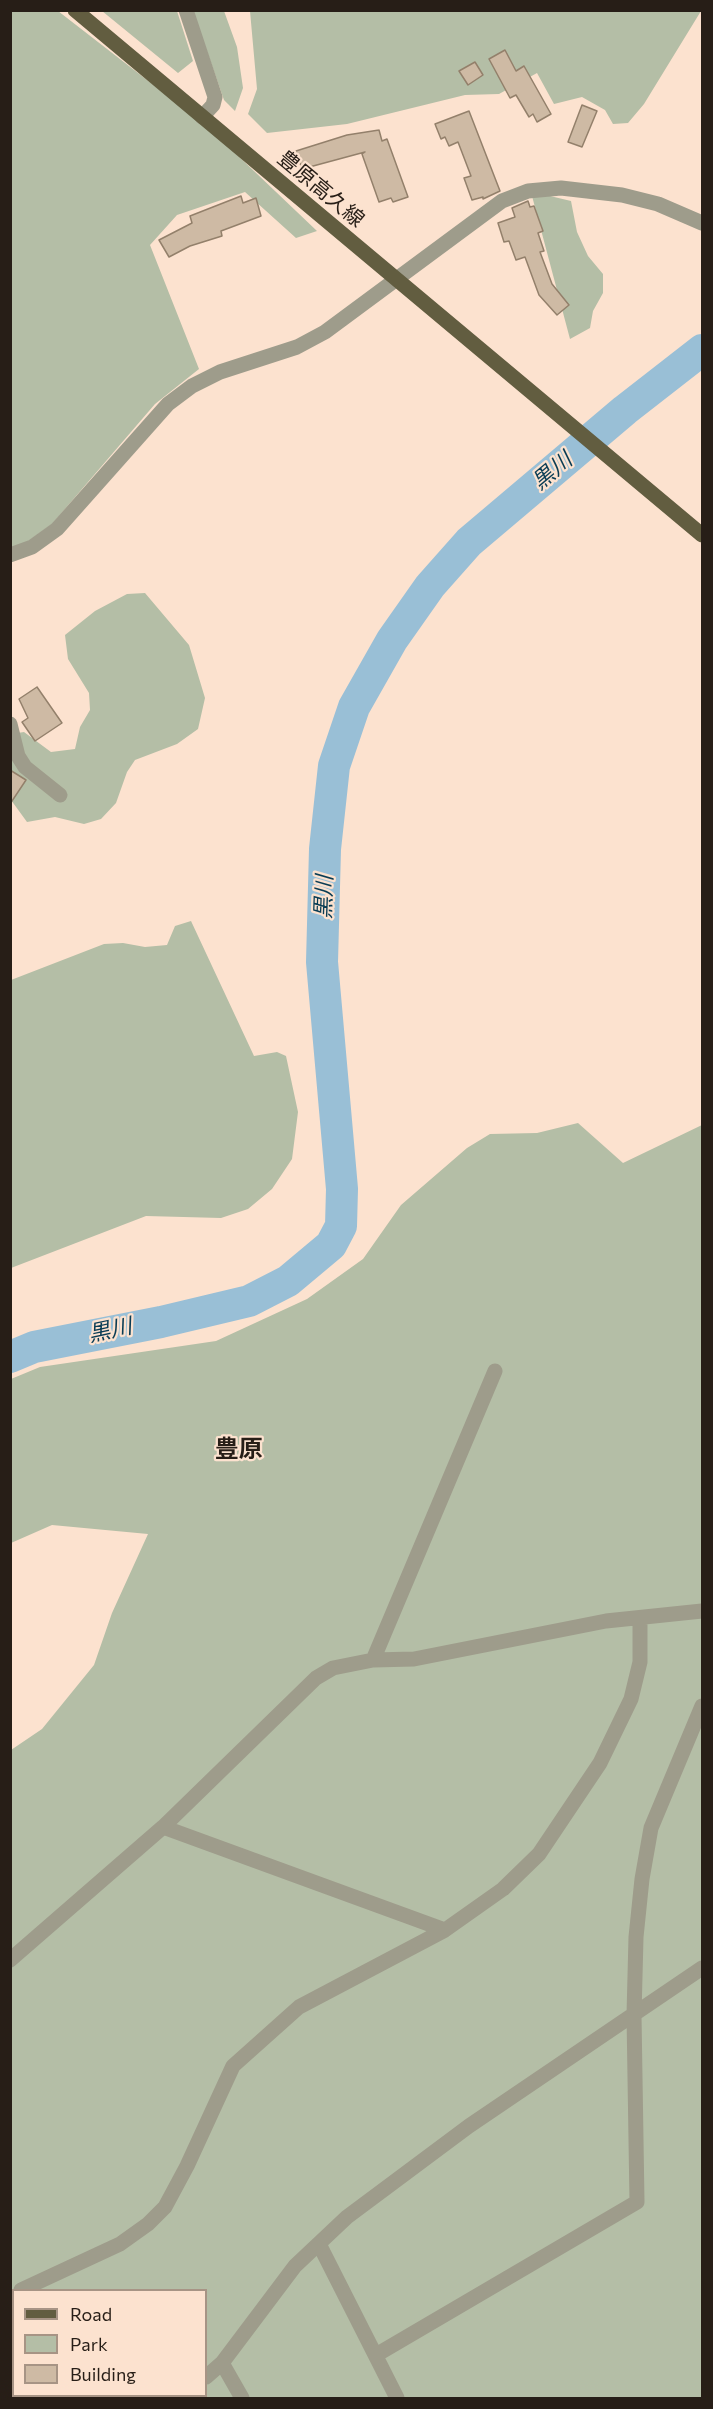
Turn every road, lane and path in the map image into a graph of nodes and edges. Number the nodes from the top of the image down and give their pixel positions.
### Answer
1 (75, 10) edge
2 (186, 10) edge
3 (202, 117) junction
4 (702, 223) edge
5 (397, 280) junction
6 (702, 535) edge
7 (10, 555) edge
8 (10, 724) edge
9 (60, 795) dead end
10 (495, 1371) dead end
11 (702, 1611) edge
12 (640, 1618) junction
13 (373, 1660) junction
14 (702, 1706) edge
15 (163, 1827) junction
16 (445, 1930) junction
17 (10, 1960) edge
18 (702, 1968) edge
19 (634, 2015) junction
20 (319, 2244) junction
21 (23, 2289) edge
22 (376, 2355) junction
23 (222, 2363) junction
24 (207, 2376) edge
25 (242, 2398) edge
26 (397, 2398) edge

1 - 3 main road, 豊原高久線
2 - 3 street
3 - 5 main road, 豊原高久線
4 - 5 street
5 - 6 main road, 豊原高久線
5 - 7 street
8 - 9 street
10 - 13 street
11 - 12 street
12 - 13 street
12 - 16 street
13 - 15 street
14 - 19 street
15 - 16 street
15 - 17 street
16 - 21 street
18 - 19 street
19 - 20 street
19 - 22 street
20 - 22 street
20 - 23 street
22 - 26 street
23 - 24 street
23 - 25 street

